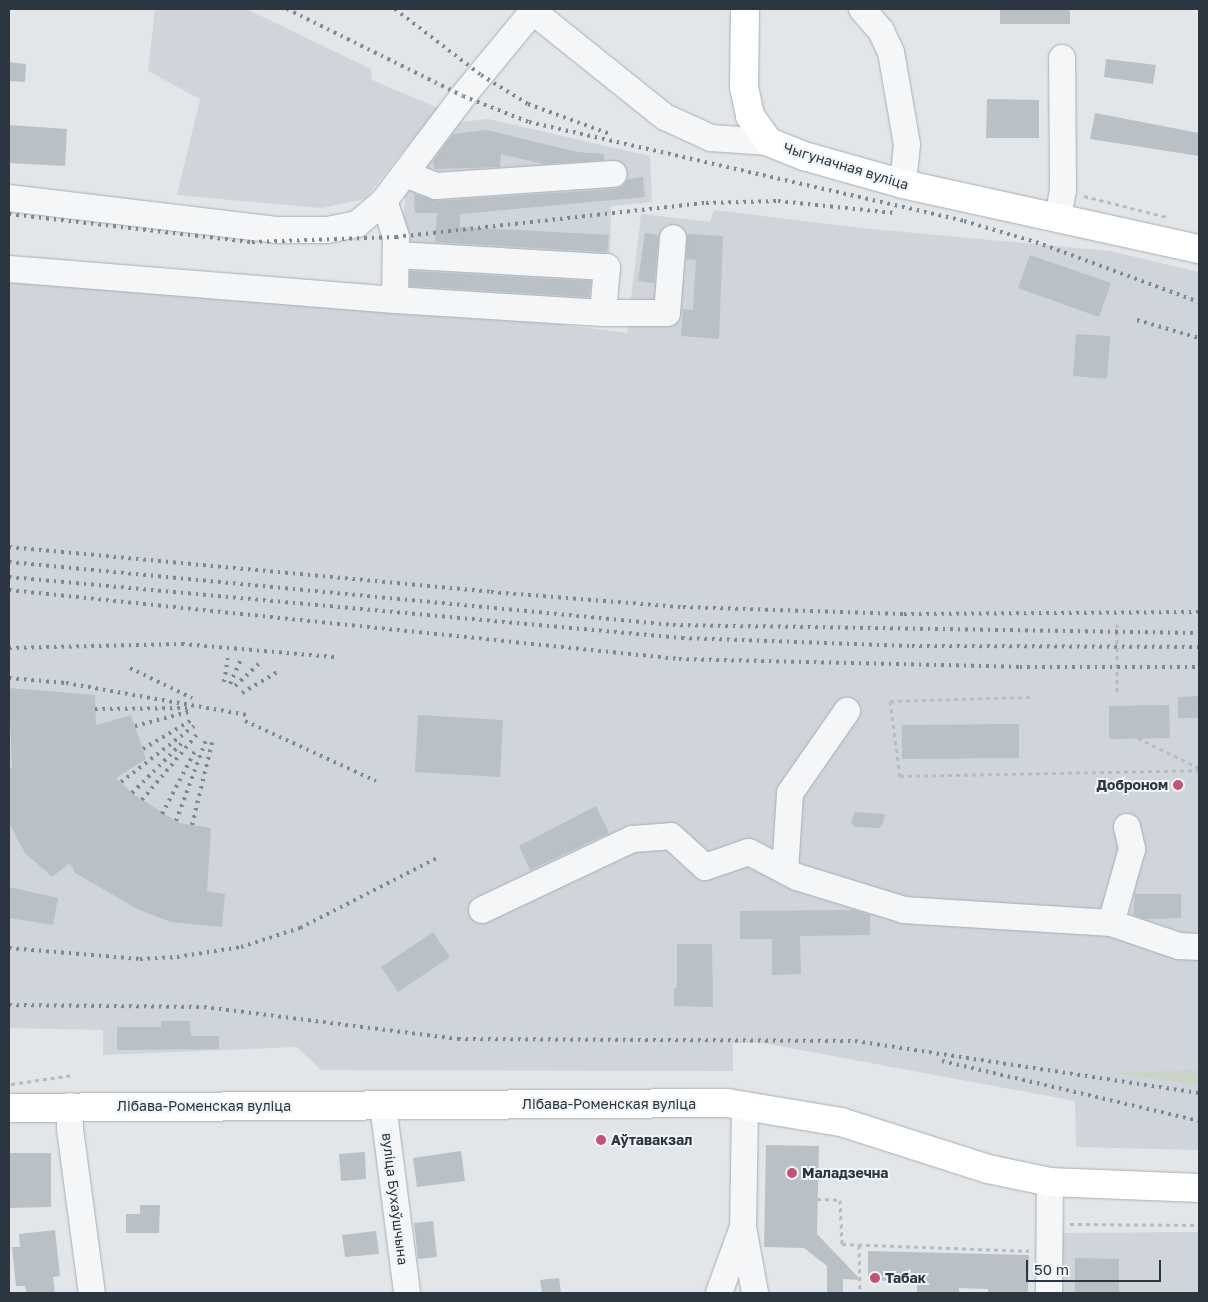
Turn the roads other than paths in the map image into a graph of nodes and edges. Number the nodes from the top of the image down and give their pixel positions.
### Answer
1 (745, 9) edge
2 (862, 9) edge
3 (532, 10) edge
4 (1062, 58) dead end
5 (769, 142) junction
6 (405, 174) junction
7 (614, 174) dead end
8 (903, 184) junction
9 (9, 198) edge
10 (384, 201) junction
11 (1058, 218) junction
12 (673, 238) dead end
13 (1199, 248) edge
14 (396, 255) junction
15 (9, 269) edge
16 (395, 300) junction
17 (603, 313) junction
18 (847, 711) dead end
19 (1127, 827) dead end
20 (785, 871) junction
21 (482, 910) dead end
22 (1111, 923) junction
23 (1199, 947) edge
24 (382, 1105) junction
25 (745, 1105) junction
26 (70, 1106) junction
27 (9, 1108) edge
28 (1050, 1182) junction
29 (1199, 1188) edge
30 (743, 1227) junction
31 (92, 1293) edge
32 (407, 1293) edge
33 (719, 1293) edge
34 (755, 1293) edge
35 (1049, 1293) edge

1 - 5 main road
2 - 8 street
3 - 5 street, Чыгуначная вуліца
3 - 6 street
4 - 11 street
5 - 8 main road, Чыгуначная вуліца
6 - 7 street
6 - 10 street
8 - 11 main road, Чыгуначная вуліца
9 - 10 street
10 - 14 street
11 - 13 main road, Чыгуначная вуліца
12 - 17 street
14 - 16 street
14 - 17 street
15 - 16 street
16 - 17 street
18 - 20 street
19 - 22 street
20 - 21 street
20 - 22 street
22 - 23 street
24 - 25 main road, Лібава-Роменская вуліца
24 - 26 main road, Лібава-Роменская вуліца
24 - 32 street, вуліца Бухаўшчына
25 - 28 main road, Лібава-Роменская вуліца
25 - 30 street
26 - 27 main road, Лібава-Роменская вуліца
26 - 31 street
28 - 29 main road, Лібава-Роменская вуліца
28 - 35 street
30 - 33 street
30 - 34 street

